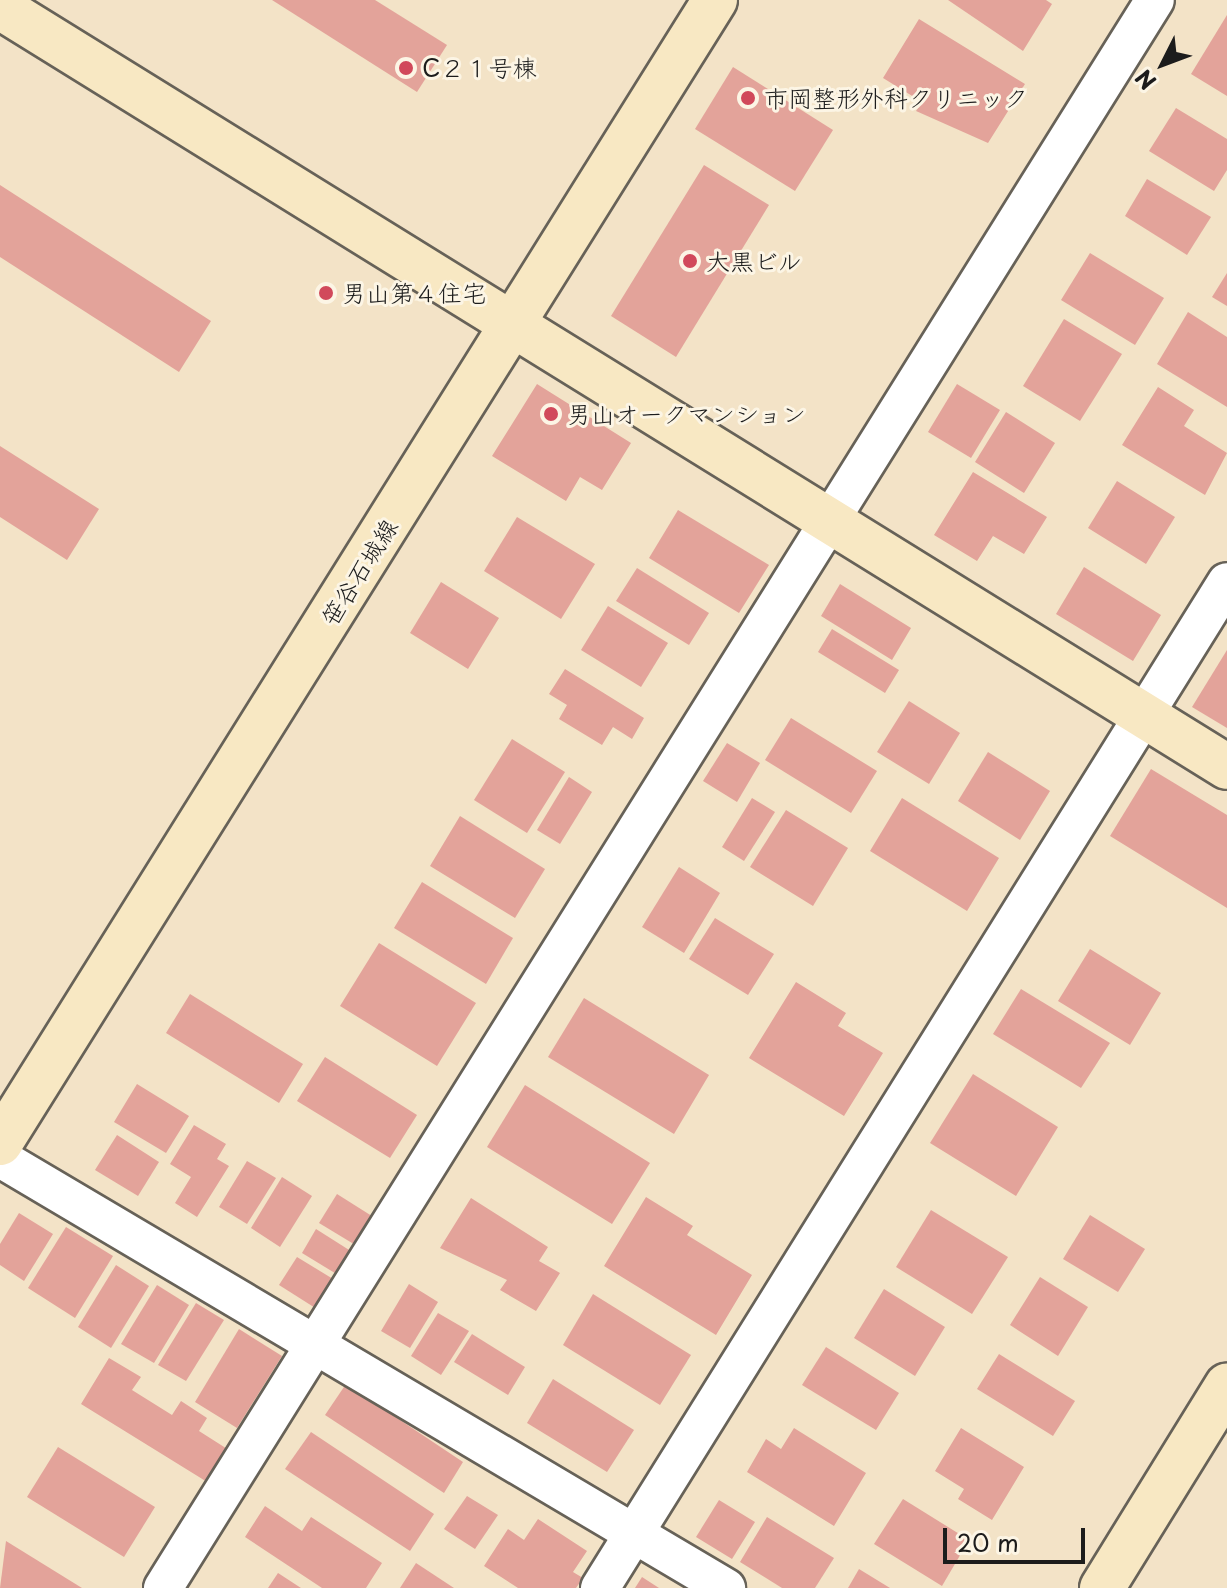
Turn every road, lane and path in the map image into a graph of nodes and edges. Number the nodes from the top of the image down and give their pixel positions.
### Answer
1 (715, 0) edge
2 (1155, 0) edge
3 (0, 7) edge
4 (514, 325) junction
5 (830, 521) junction
6 (1227, 582) edge
7 (1144, 716) junction
8 (1227, 767) edge
9 (0, 1143) edge
10 (0, 1158) edge
11 (317, 1343) junction
12 (1227, 1386) edge
13 (634, 1534) junction
14 (163, 1588) edge
15 (600, 1588) edge
16 (726, 1588) edge
17 (1102, 1588) edge

1 - 4 street, 笹谷石城線
2 - 5 street
3 - 4 street
4 - 5 street
4 - 9 street, 笹谷石城線
5 - 7 street
5 - 11 street
6 - 7 street
7 - 8 street
7 - 13 street
10 - 11 street
11 - 13 street
11 - 14 street
12 - 17 street
13 - 15 street
13 - 16 street

